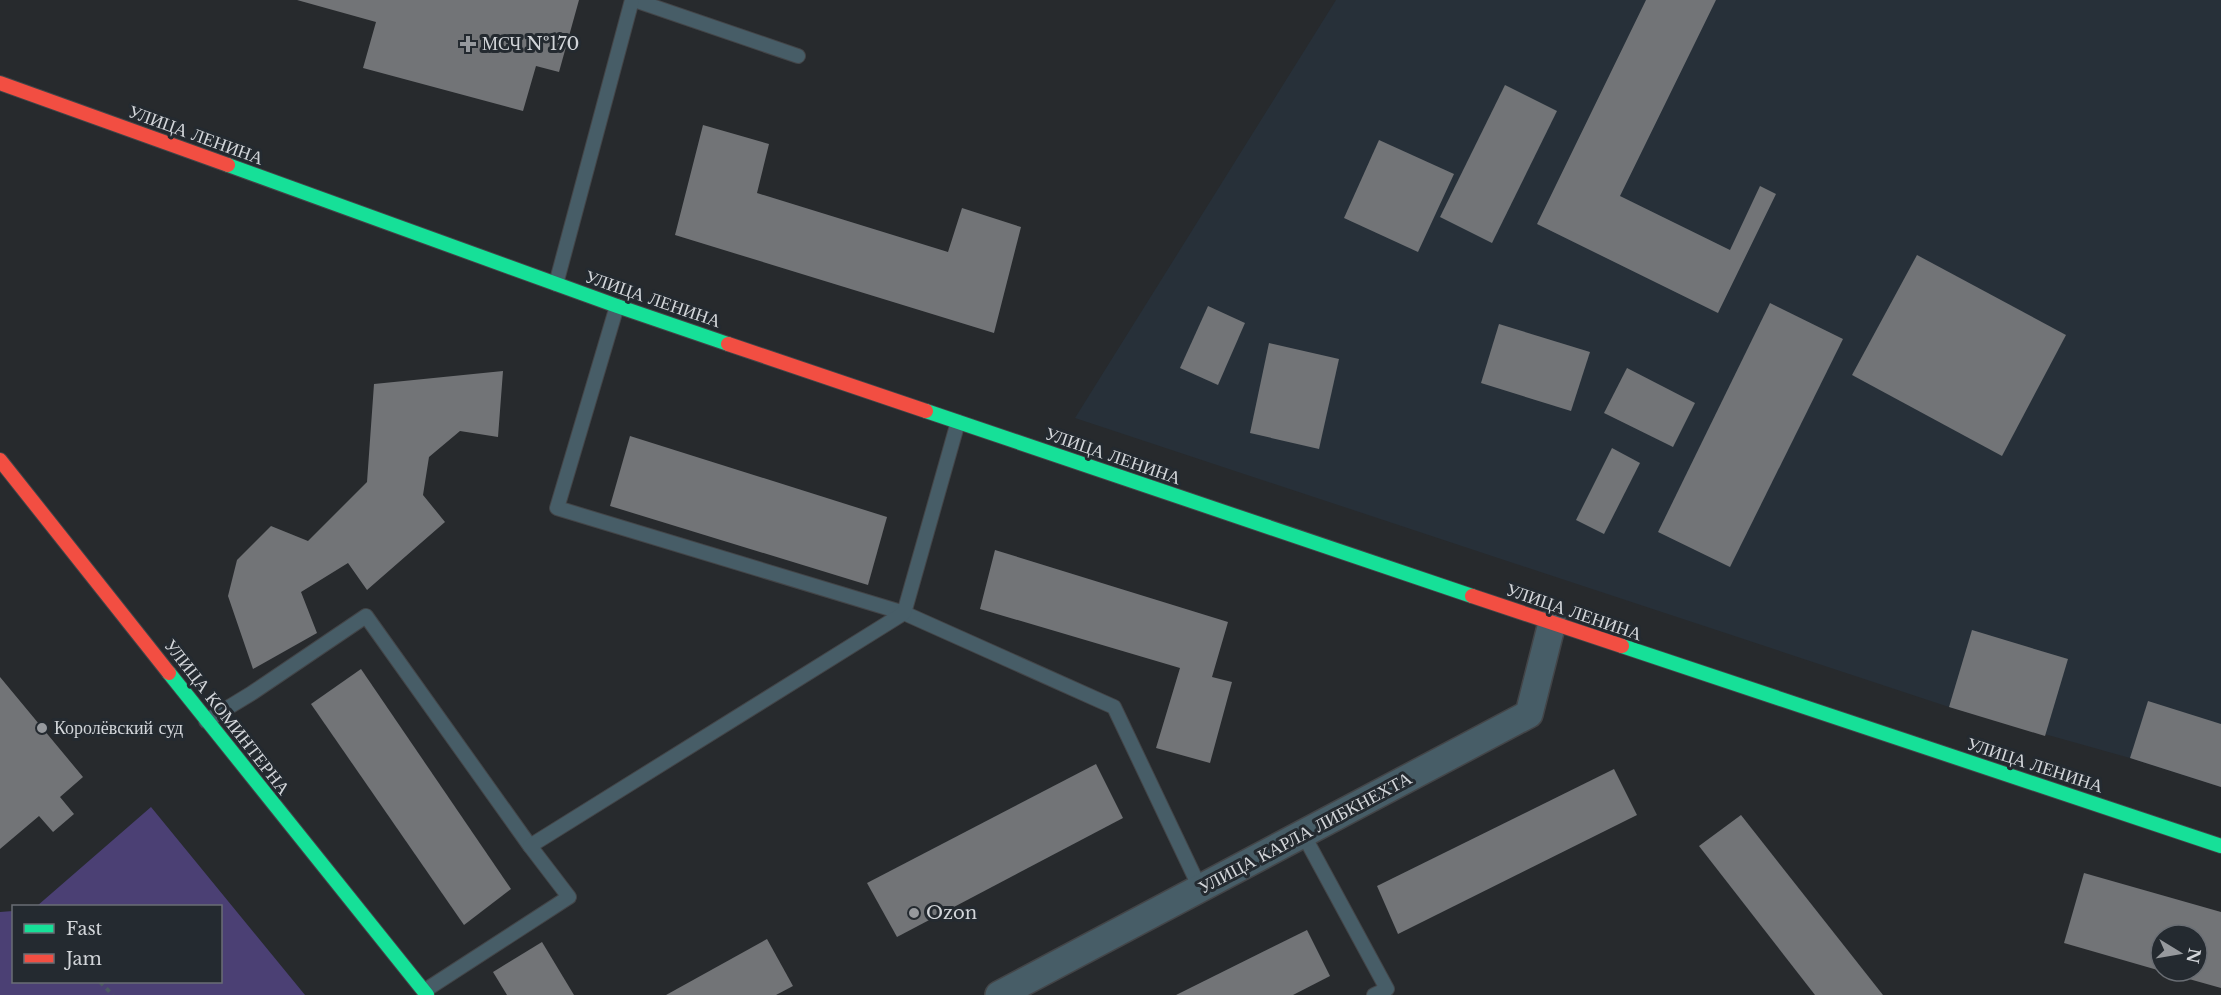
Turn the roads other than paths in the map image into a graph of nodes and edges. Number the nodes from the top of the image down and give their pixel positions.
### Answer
1 (633, 0) edge
2 (798, 56) dead end
3 (0, 83) edge
4 (556, 284) junction
5 (617, 306) junction
6 (958, 422) junction
7 (0, 460) edge
8 (904, 613) junction
9 (1552, 623) junction
10 (206, 721) junction
11 (1303, 834) junction
12 (530, 846) junction
13 (2221, 846) edge
14 (1200, 888) junction
15 (426, 993) edge
16 (999, 995) edge
17 (1374, 995) edge

1 - 2 lane
1 - 4 lane
3 - 4 street, УЛИЦА ЛЕНИНА
4 - 5 street, УЛИЦА ЛЕНИНА
5 - 6 street, УЛИЦА ЛЕНИНА
5 - 8 lane
6 - 8 lane
6 - 9 street, УЛИЦА ЛЕНИНА
7 - 10 street, УЛИЦА КОМИНТЕРНА
8 - 12 lane
8 - 14 lane
9 - 11 street, УЛИЦА КАРЛА ЛИБКНЕХТА
9 - 13 street, УЛИЦА ЛЕНИНА
10 - 12 lane
10 - 15 street, УЛИЦА КОМИНТЕРНА
11 - 14 street, УЛИЦА КАРЛА ЛИБКНЕХТА
11 - 17 lane
12 - 15 lane
14 - 16 street, УЛИЦА КАРЛА ЛИБКНЕХТА

